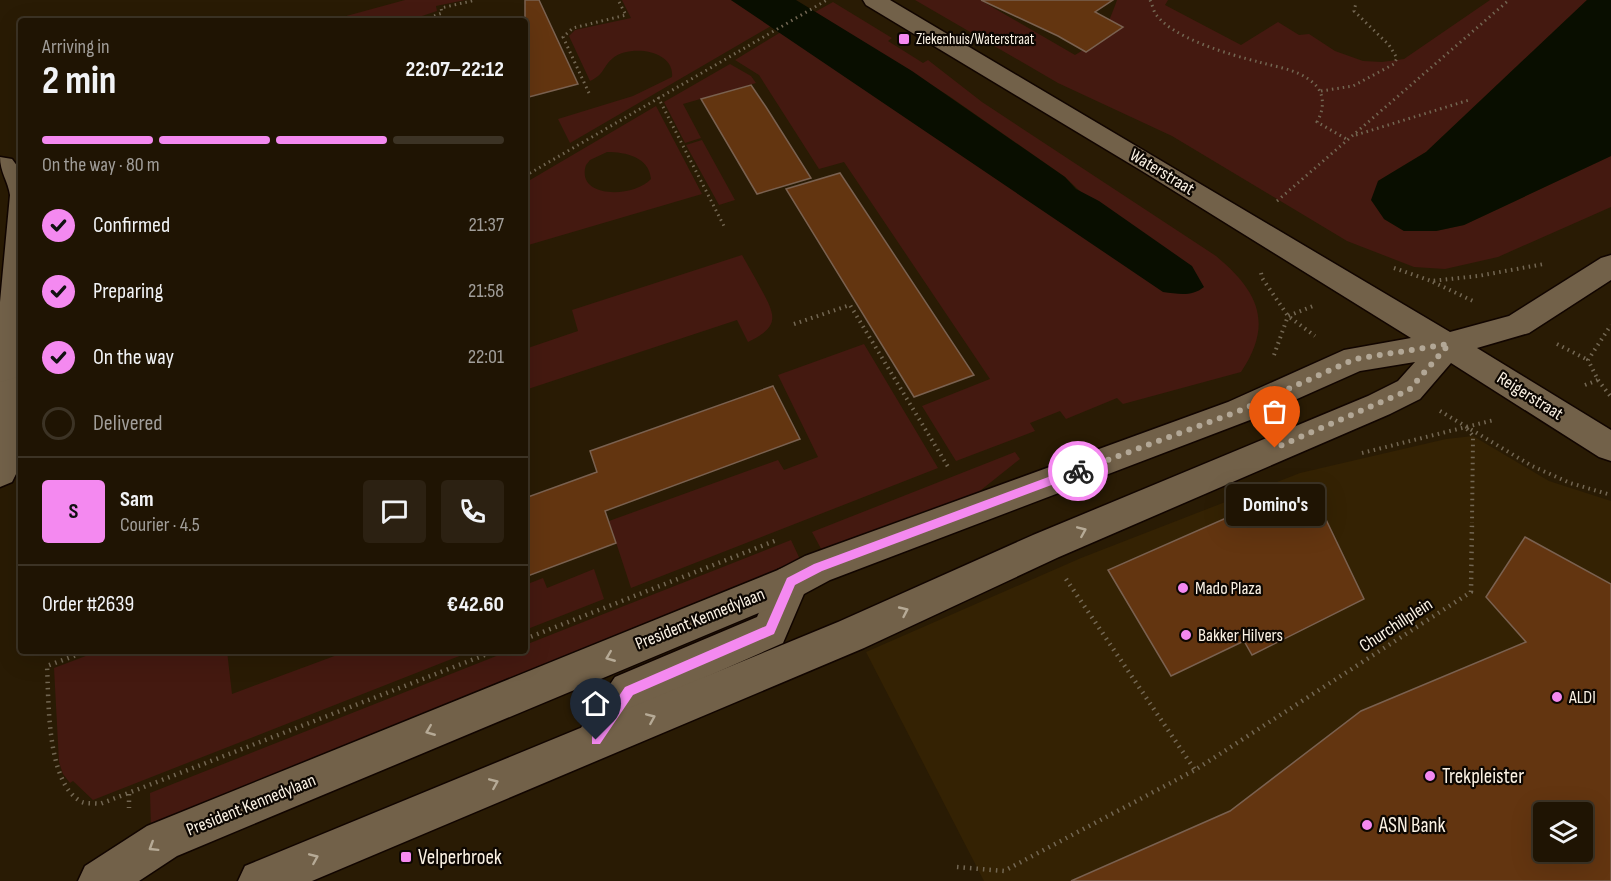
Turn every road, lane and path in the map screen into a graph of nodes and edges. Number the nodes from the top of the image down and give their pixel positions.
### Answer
1 (476, 0) edge
2 (618, 0) edge
3 (827, 0) edge
4 (874, 0) edge
5 (1150, 0) edge
6 (1509, 0) edge
7 (1356, 3) dead end
8 (435, 18) edge
9 (1321, 90) junction
10 (590, 93) dead end
11 (658, 97) junction
12 (1469, 100) dead end
13 (1353, 136) junction
14 (1348, 140) junction
15 (0, 164) edge
16 (528, 174) edge
17 (18, 184) edge
18 (1250, 225) junction
19 (18, 228) edge
20 (725, 228) dead end
21 (1548, 264) dead end
22 (1611, 266) edge
23 (1390, 267) dead end
24 (794, 324) dead end
25 (1611, 325) edge
26 (1449, 344) junction
27 (1598, 380) junction
28 (8, 393) edge
29 (1611, 397) edge
30 (1540, 403) junction
31 (1467, 429) junction
32 (1611, 447) edge
33 (1358, 453) dead end
34 (950, 470) dead end
35 (0, 472) edge
36 (1611, 495) edge
37 (1046, 546) junction
38 (791, 582) junction
39 (79, 654) edge
40 (487, 654) edge
41 (596, 740) junction
42 (1195, 770) junction
43 (957, 867) dead end
44 (100, 881) edge
45 (260, 881) edge

1 - 8 path
2 - 10 path
3 - 11 path
4 - 18 street, Waterstraat
5 - 9 path
6 - 13 path
7 - 9 path
9 - 14 path
11 - 16 path
11 - 20 path
12 - 13 path
13 - 14 path
14 - 18 path
15 - 17 lane
18 - 26 street, Waterstraat
19 - 28 lane
21 - 23 path
22 - 26 street, President Kennedylaan
24 - 34 path
25 - 27 path
26 - 30 street, Reigerstraat
37 -> 26 street
26 - 38 street, President Kennedylaan
27 - 29 path
27 - 30 path
28 - 35 street
30 - 31 path
30 - 32 street, Reigerstraat
31 - 33 path
31 - 36 path
31 - 42 path, Churchillplein
41 -> 37 street
37 - 42 path
38 - 41 street
38 -> 44 street, President Kennedylaan
39 - 40 path
45 -> 41 street
42 - 43 path, Churchillplein

